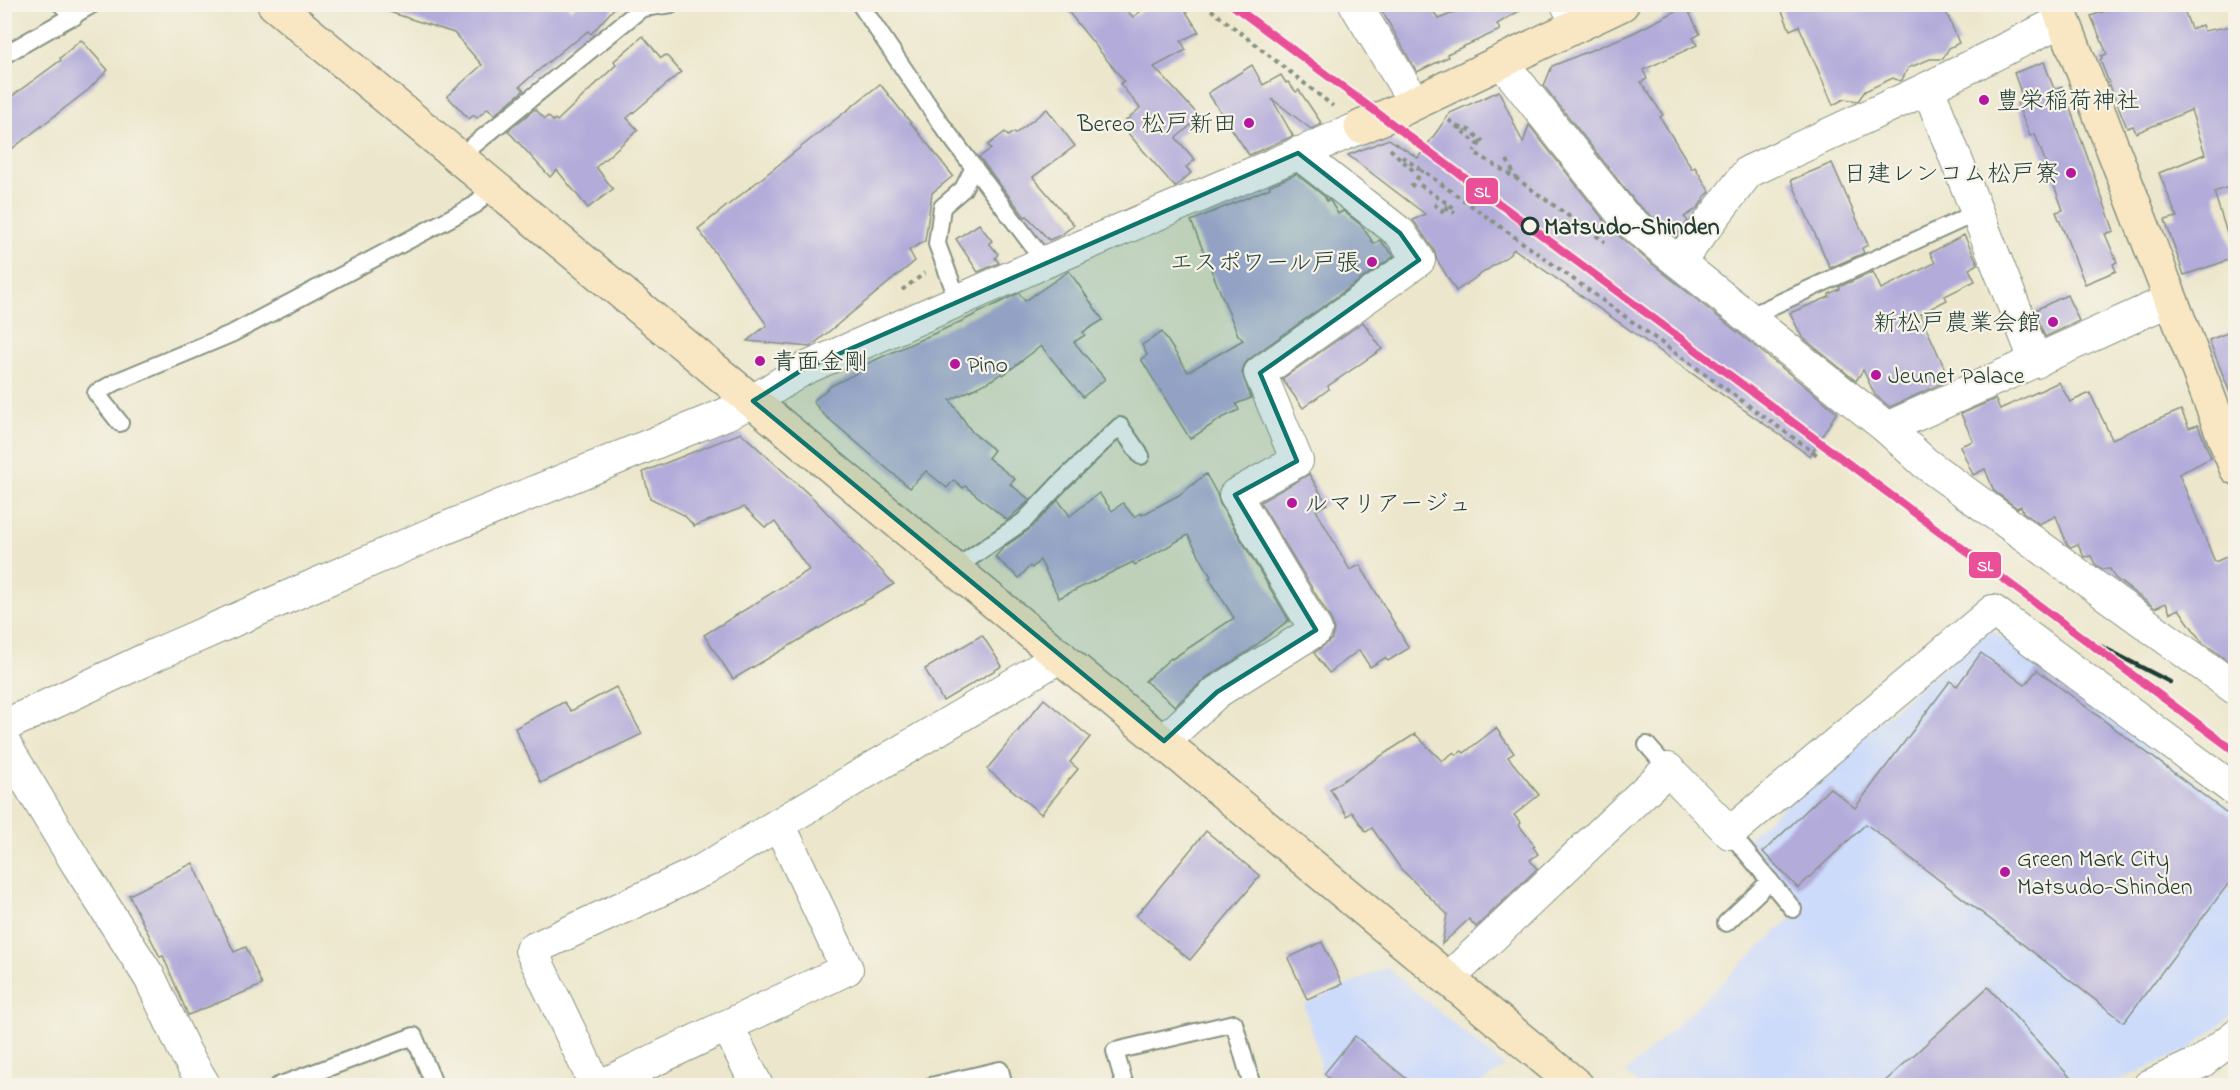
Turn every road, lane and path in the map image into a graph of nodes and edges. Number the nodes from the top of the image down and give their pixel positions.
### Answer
1 (61, 4) edge
2 (93, 4) edge
3 (274, 4) edge
4 (672, 4) edge
5 (860, 4) edge
6 (1204, 4) edge
7 (1355, 4) edge
8 (1622, 4) edge
9 (2062, 9) edge
10 (1572, 15) edge
11 (74, 16) junction
12 (4, 55) edge
13 (1501, 61) junction
14 (1928, 88) junction
15 (1415, 103) junction
16 (1446, 118) dead end
17 (1360, 127) junction
18 (1389, 148) dead end
19 (1474, 151) dead end
20 (1298, 153) junction
21 (459, 157) junction
22 (1507, 160) dead end
23 (974, 167) junction
24 (1422, 171) junction
25 (1517, 179) dead end
26 (1418, 183) junction
27 (493, 185) junction
28 (1411, 187) dead end
29 (1434, 204) dead end
30 (1446, 205) junction
31 (1456, 212) dead end
32 (1976, 213) junction
33 (1045, 262) junction
34 (1679, 262) junction
35 (958, 300) junction
36 (2170, 300) junction
37 (1748, 317) junction
38 (2036, 362) junction
39 (753, 400) junction
40 (120, 423) dead end
41 (1887, 428) junction
42 (1141, 456) dead end
43 (1821, 457) dead end
44 (2235, 468) edge
45 (954, 569) junction
46 (1062, 656) junction
47 (2235, 689) edge
48 (8, 725) edge
49 (1164, 741) junction
50 (1647, 745) dead end
51 (1668, 769) junction
52 (2235, 791) edge
53 (779, 824) junction
54 (1730, 833) junction
55 (1770, 881) junction
56 (1793, 909) dead end
57 (1726, 922) dead end
58 (1449, 978) junction
59 (728, 1027) junction
60 (2235, 1035) edge
61 (205, 1086) edge
62 (278, 1086) edge
63 (435, 1086) edge
64 (596, 1086) edge
65 (601, 1086) edge
66 (757, 1086) edge
67 (931, 1086) edge
68 (1004, 1086) edge
69 (1125, 1086) edge
70 (1252, 1086) edge
71 (1577, 1086) edge
72 (2149, 1086) edge

1 - 11 lane
2 - 11 lane
3 - 21 street
4 - 21 lane
5 - 23 lane
6 - 17 path
7 - 15 street
8 - 10 street
9 - 14 street
9 - 36 street
10 - 13 street
11 - 12 lane
13 - 15 street
13 - 34 street
14 - 32 street
14 - 34 street
15 - 17 street
16 - 19 path
17 - 20 street
18 - 24 path
20 - 33 street
20 - 49 street
21 - 27 street
22 - 25 path
23 - 33 lane
23 - 35 lane
24 - 26 path
24 - 43 path
26 - 28 path
26 - 30 path
27 - 39 street
27 - 40 lane
29 - 30 path
30 - 31 path
32 - 37 lane
32 - 38 street
33 - 35 street
34 - 37 street
35 - 39 street
36 - 38 street
36 - 44 street
37 - 41 street
38 - 41 street
39 - 45 street
39 - 48 street
41 - 47 street
42 - 45 lane
45 - 46 street
46 - 49 street
46 - 53 street
48 - 61 street
49 - 58 street
50 - 51 lane
51 - 54 street
51 - 58 street
52 - 54 street
53 - 59 street
53 - 64 street
54 - 55 lane
55 - 56 lane
55 - 57 lane
58 - 71 street
59 - 65 street
59 - 66 street
60 - 72 street
62 - 63 lane
67 - 68 lane
69 - 70 lane

